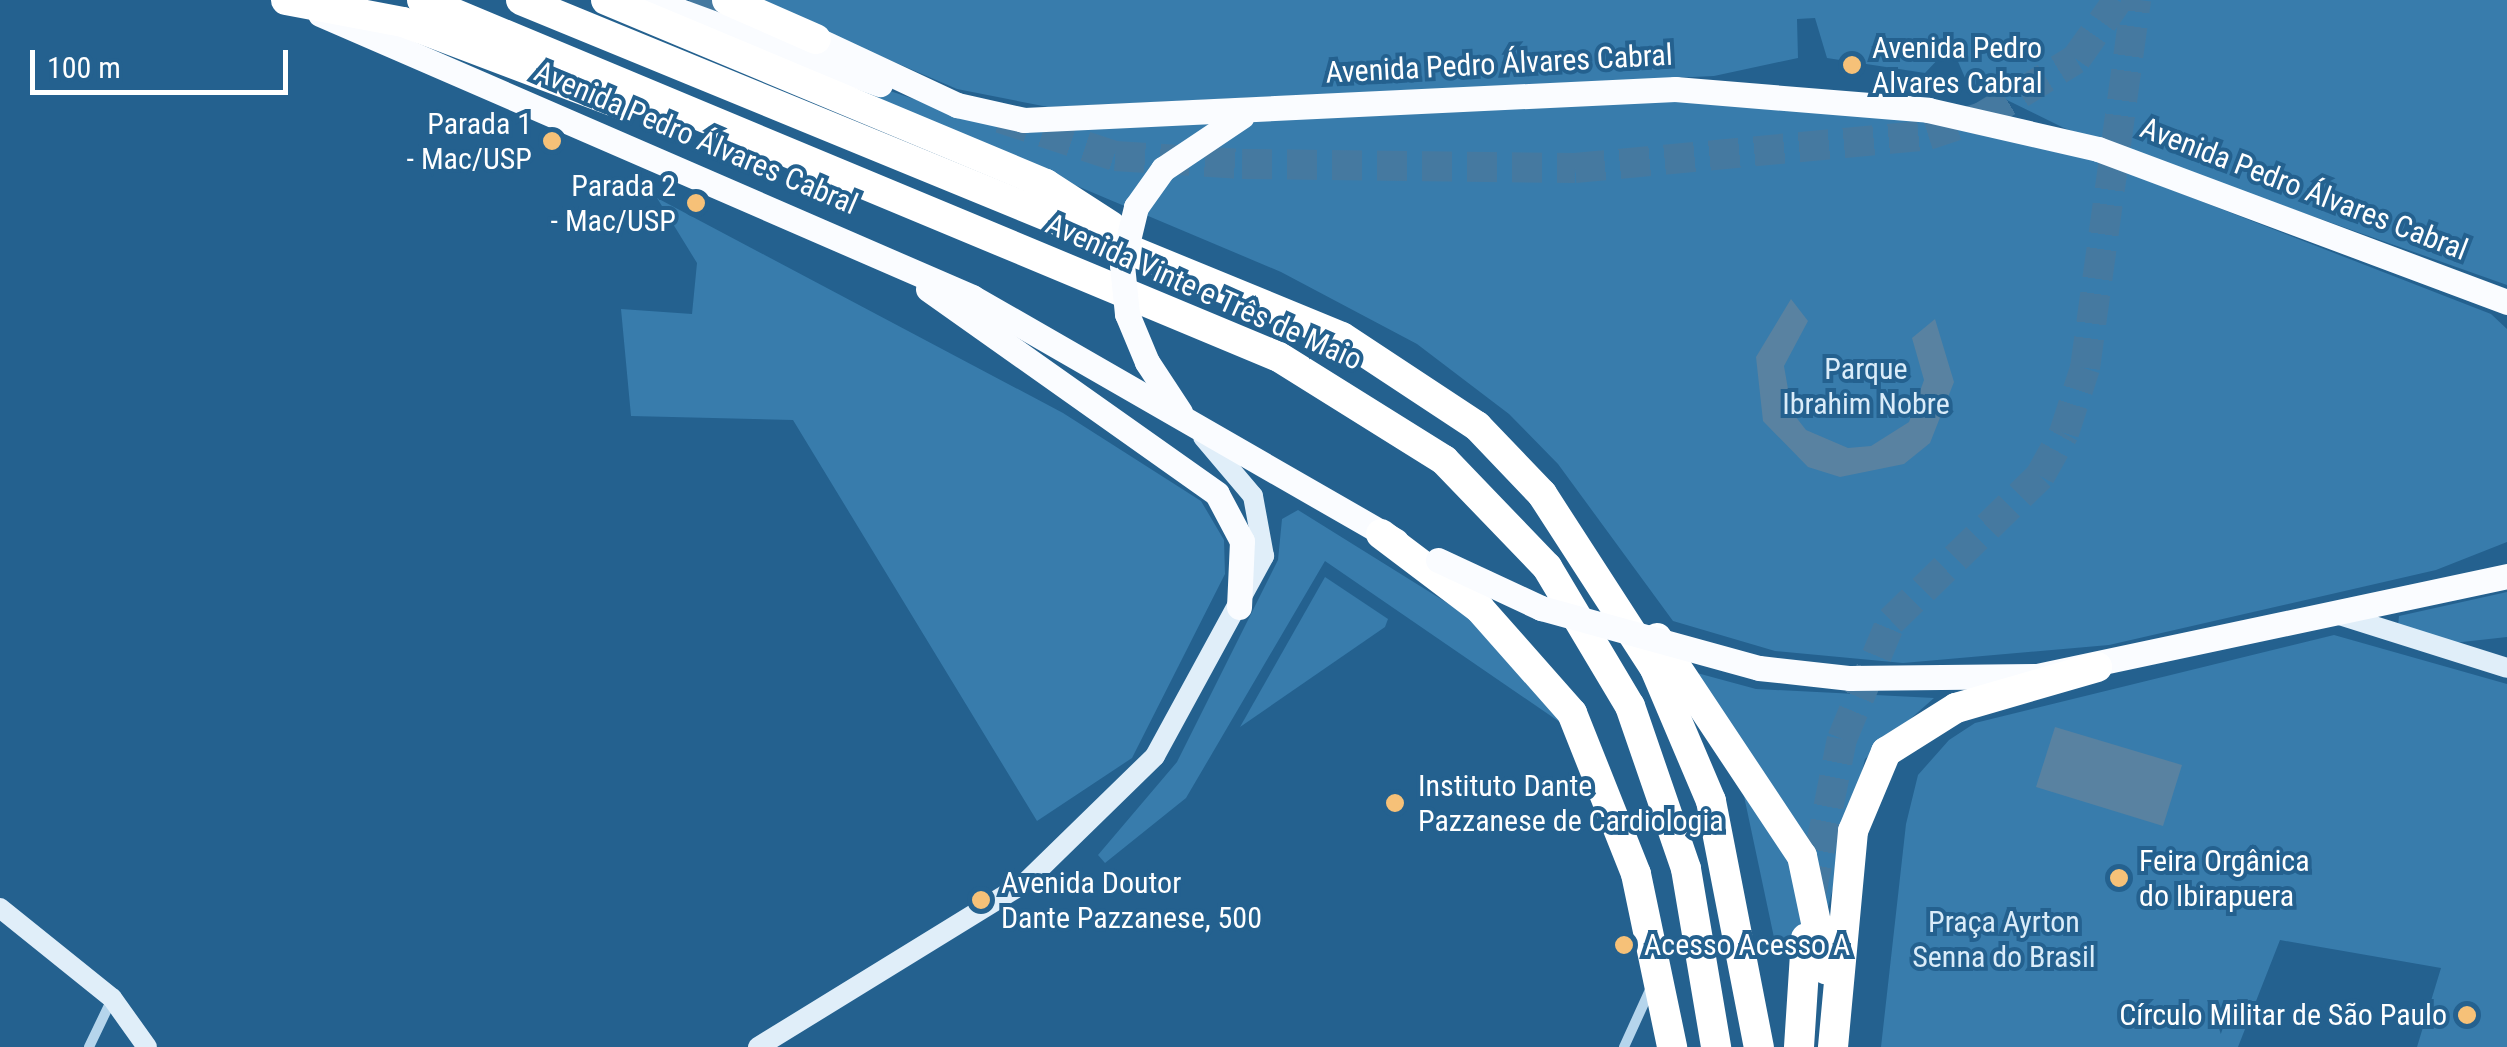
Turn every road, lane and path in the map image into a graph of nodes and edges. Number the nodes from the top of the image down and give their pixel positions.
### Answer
1 (422, 0) edge
2 (521, 0) edge
3 (606, 0) edge
4 (650, 0) edge
5 (727, 0) tunnel mouth
6 (294, 3) edge
7 (816, 39) joint
8 (957, 105) junction
9 (1250, 112) junction
10 (854, 179) junction
11 (876, 251) junction
12 (1150, 255) junction
13 (2470, 288) junction
14 (2507, 302) edge
15 (2507, 316) edge
16 (1188, 421) junction
17 (1381, 534) junction
18 (2507, 557) edge
19 (1598, 573) junction
20 (2507, 576) edge
21 (2455, 587) junction
22 (1239, 607) junction
23 (2333, 613) junction
24 (2097, 667) junction
25 (2507, 668) edge
26 (0, 908) edge
27 (1806, 938) dead end
28 (1658, 970) junction
29 (112, 998) junction
30 (1836, 1016) junction
31 (89, 1047) edge
32 (147, 1047) edge
33 (758, 1047) edge
34 (1624, 1047) edge
35 (1672, 1047) edge
36 (1716, 1047) edge
37 (1759, 1047) edge
38 (1799, 1047) edge
39 (1833, 1047) edge

1 - 10 highway, Avenida Vinte e Três de Maio
2 - 12 highway, Avenida Vinte e Três de Maio
3 - 12 highway
4 - 8 main road
5 - 7 highway, Avenida Pedro Álvares Cabral
6 - 10 highway
6 - 11 main road, Avenida Pedro Álvares Cabral
7 - 8 main road, Avenida Pedro Álvares Cabral
8 - 9 main road, Avenida Pedro Álvares Cabral
9 - 13 main road, Avenida Pedro Álvares Cabral
9 - 16 main road, bridge
10 - 36 highway, Avenida Vinte e Três de Maio
11 - 16 main road, Avenida Pedro Álvares Cabral
11 - 22 main road
12 - 19 highway, Avenida Vinte e Três de Maio
13 - 14 main road, Avenida Pedro Álvares Cabral
13 - 15 main road
16 - 17 main road, Avenida Pedro Álvares Cabral
16 - 22 street
17 - 24 main road, Avenida Pedro Álvares Cabral, bridge
17 - 28 highway
18 - 21 main road
19 - 30 highway
19 - 37 highway, Avenida Vinte e Três de Maio
20 - 21 main road
21 - 23 main road
22 - 33 street
23 - 24 main road
23 - 25 street
24 - 30 highway
26 - 29 street
27 - 38 highway
28 - 34 street
28 - 35 highway
29 - 31 street
29 - 32 street
30 - 39 highway

